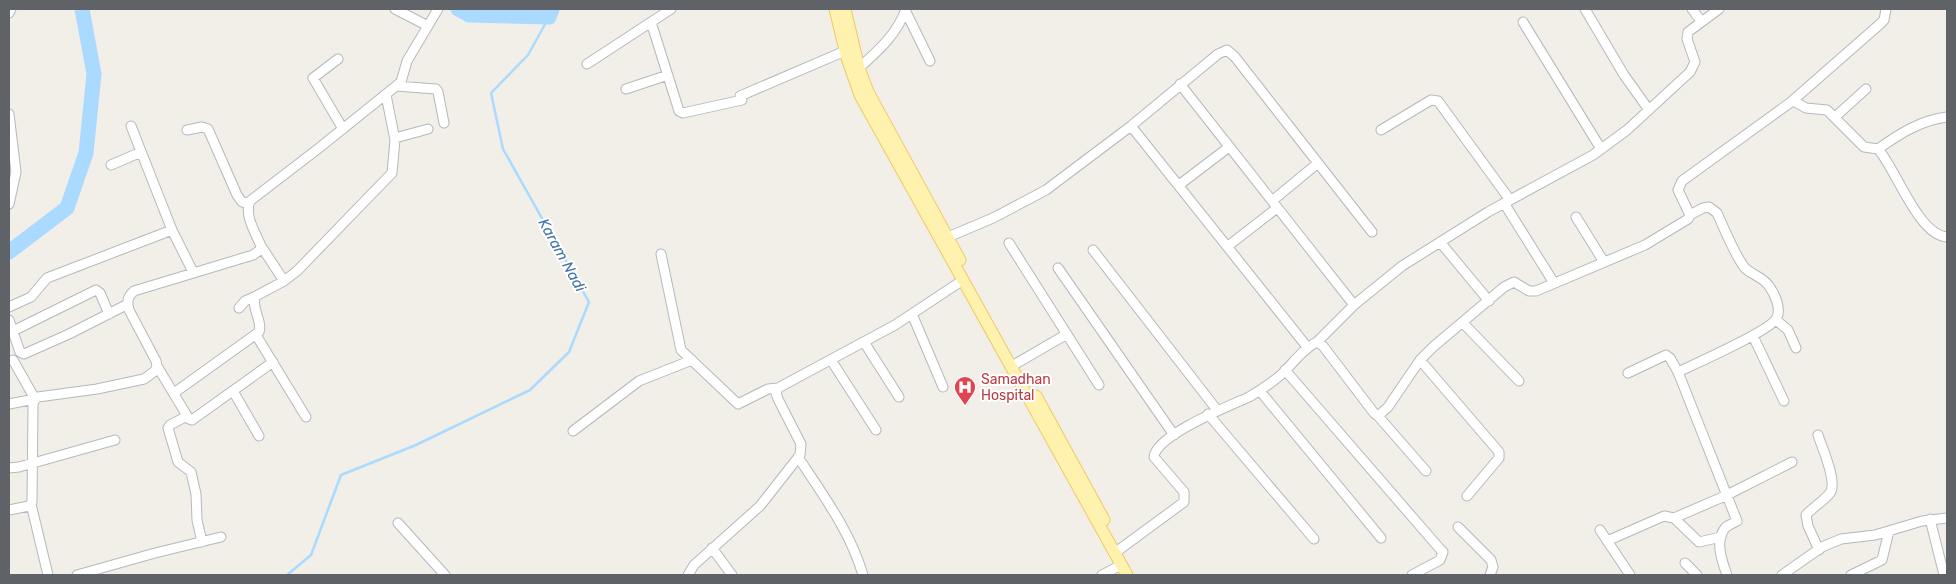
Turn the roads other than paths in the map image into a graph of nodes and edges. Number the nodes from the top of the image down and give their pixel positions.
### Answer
1 (12, 9) edge
2 (395, 9) edge
3 (671, 9) edge
4 (835, 9) edge
5 (845, 9) edge
6 (906, 9) edge
7 (1585, 9) edge
8 (1692, 9) edge
9 (1719, 9) edge
10 (1886, 9) edge
11 (437, 11) edge
12 (9, 13) edge
13 (1700, 21) junction
14 (651, 22) junction
15 (1523, 22) dead end
16 (428, 26) junction
17 (845, 51) junction
18 (338, 59) dead end
19 (930, 61) dead end
20 (587, 64) dead end
21 (858, 68) junction
22 (668, 75) junction
23 (1180, 84) junction
24 (396, 86) junction
25 (626, 89) dead end
26 (1866, 89) dead end
27 (386, 95) junction
28 (1791, 102) junction
29 (1649, 110) junction
30 (9, 114) edge
31 (1947, 116) edge
32 (1835, 117) junction
33 (444, 123) dead end
34 (131, 126) dead end
35 (1131, 126) junction
36 (343, 129) junction
37 (428, 129) dead end
38 (187, 130) dead end
39 (1381, 130) dead end
40 (395, 138) junction
41 (1229, 147) junction
42 (1601, 149) junction
43 (1873, 149) junction
44 (141, 152) junction
45 (1318, 163) junction
46 (110, 165) dead end
47 (1178, 185) junction
48 (1507, 202) junction
49 (249, 203) junction
50 (9, 204) edge
51 (1274, 204) junction
52 (1690, 215) junction
53 (1576, 217) dead end
54 (172, 230) junction
55 (1372, 232) dead end
56 (948, 237) junction
57 (1947, 237) edge
58 (1440, 242) junction
59 (1009, 243) dead end
60 (261, 246) junction
61 (1228, 246) junction
62 (1094, 250) dead end
63 (661, 254) dead end
64 (1604, 262) junction
65 (1058, 268) dead end
66 (193, 272) junction
67 (963, 280) junction
68 (284, 281) junction
69 (1554, 283) junction
70 (256, 296) junction
71 (1489, 301) junction
72 (128, 304) junction
73 (1354, 305) junction
74 (9, 307) edge
75 (239, 308) dead end
76 (109, 314) junction
77 (912, 314) junction
78 (9, 320) edge
79 (1776, 320) junction
80 (1462, 323) junction
81 (12, 333) edge
82 (1066, 334) junction
83 (256, 335) junction
84 (1752, 336) junction
85 (864, 342) junction
86 (1317, 342) junction
87 (1308, 348) junction
88 (1796, 348) dead end
89 (13, 360) dead end
90 (692, 360) junction
91 (831, 360) junction
92 (1420, 360) junction
93 (273, 362) junction
94 (1017, 362) junction
95 (157, 366) junction
96 (1285, 370) junction
97 (1678, 372) junction
98 (1628, 373) dead end
99 (1519, 381) dead end
100 (1099, 385) dead end
101 (943, 387) dead end
102 (778, 388) junction
103 (233, 391) junction
104 (1260, 391) junction
105 (174, 393) junction
106 (898, 397) dead end
107 (34, 399) junction
108 (1784, 401) dead end
109 (9, 404) edge
110 (1213, 412) junction
111 (187, 416) junction
112 (1378, 416) junction
113 (306, 417) dead end
114 (876, 430) dead end
115 (572, 431) dead end
116 (1174, 435) junction
117 (1818, 435) dead end
118 (259, 436) dead end
119 (116, 440) dead end
120 (798, 457) junction
121 (1792, 462) dead end
122 (33, 463) junction
123 (9, 468) edge
124 (1426, 471) dead end
125 (1726, 494) junction
126 (1467, 496) dead end
127 (32, 504) junction
128 (9, 510) edge
129 (1674, 518) junction
130 (1947, 518) edge
131 (1930, 519) junction
132 (398, 523) dead end
133 (1458, 527) dead end
134 (1600, 530) dead end
135 (1889, 532) junction
136 (222, 537) dead end
137 (1721, 537) junction
138 (1381, 538) dead end
139 (1314, 539) dead end
140 (1608, 541) junction
141 (202, 542) junction
142 (712, 548) junction
143 (1120, 548) junction
144 (1819, 550) junction
145 (1685, 563) dead end
146 (1124, 570) edge
147 (48, 575) edge
148 (77, 575) edge
149 (445, 575) edge
150 (688, 575) edge
151 (732, 575) edge
152 (863, 575) edge
153 (1102, 575) edge
154 (1135, 575) edge
155 (1412, 575) edge
156 (1490, 575) edge
157 (1630, 575) edge
158 (1697, 575) edge
159 (1728, 575) edge
160 (1782, 575) edge
161 (1851, 575) edge
162 (1944, 575) edge

1 - 12 street
2 - 16 street
3 - 14 street
4 - 17 main road
5 - 21 main road
6 - 19 street
6 - 21 street
7 - 29 street
8 - 13 street
9 - 13 street
10 - 28 street
11 - 16 street
13 - 29 street
14 - 20 street
14 - 22 street
15 - 42 street
16 - 24 street
17 - 22 street
17 - 67 main road
18 - 36 street
21 - 56 main road
22 - 25 street
23 - 35 street
23 - 41 street
23 - 45 street
24 - 27 street
24 - 33 street
26 - 32 street
27 - 36 street
27 - 40 street
28 - 32 street
28 - 52 street
29 - 42 street
30 - 50 street
31 - 43 street
32 - 43 street
34 - 44 street
35 - 47 street
35 - 56 street
36 - 49 street
37 - 40 street
38 - 49 street
39 - 48 street
40 - 68 street
41 - 47 street
41 - 51 street
42 - 48 street
43 - 57 street
44 - 46 street
44 - 54 street
45 - 51 street
45 - 55 street
47 - 61 street
48 - 58 street
48 - 69 street
49 - 60 street
51 - 61 street
51 - 73 street
52 - 64 street
52 - 79 street
53 - 64 street
54 - 66 street
54 - 74 street
56 - 94 main road
58 - 71 street
58 - 73 street
59 - 82 street
60 - 66 street
60 - 68 street
61 - 87 street
62 - 110 street
63 - 90 street
64 - 69 street
65 - 116 street
66 - 72 street
67 - 77 street
67 - 146 main road
68 - 70 street
69 - 71 street
70 - 75 street
70 - 83 street
71 - 80 street
72 - 76 street
72 - 95 street
73 - 86 street
76 - 81 street
76 - 81 street
77 - 85 street
77 - 101 street
78 - 81 street
79 - 84 street
79 - 88 street
80 - 92 street
80 - 99 street
82 - 94 street
82 - 100 street
83 - 93 street
83 - 105 street
84 - 97 street
84 - 108 street
85 - 91 street
85 - 106 street
86 - 87 street
86 - 112 street
87 - 96 street
89 - 107 street
90 - 102 street
90 - 115 street
91 - 102 street
91 - 114 street
92 - 112 street
92 - 126 street
93 - 103 street
93 - 113 street
94 - 143 main road
95 - 105 street
95 - 107 street
96 - 104 street
96 - 155 street
97 - 98 street
97 - 125 street
102 - 120 street
103 - 111 street
103 - 118 street
104 - 110 street
104 - 138 street
105 - 111 street
107 - 109 street
107 - 122 street
110 - 116 street
110 - 139 street
111 - 141 street
112 - 124 street
116 - 143 street
117 - 144 street
119 - 122 street
120 - 142 street
120 - 152 street
121 - 125 street
122 - 123 street
122 - 127 street
125 - 129 street
125 - 137 street
127 - 128 street
127 - 147 street
129 - 137 street
129 - 140 street
130 - 131 street
131 - 135 street
131 - 162 street
132 - 149 street
133 - 156 street
134 - 140 street
135 - 144 street
135 - 161 street
136 - 141 street
137 - 159 street
140 - 157 street
141 - 148 street
142 - 150 street
142 - 151 street
143 - 154 main road
144 - 160 street
145 - 158 street
146 - 153 street

